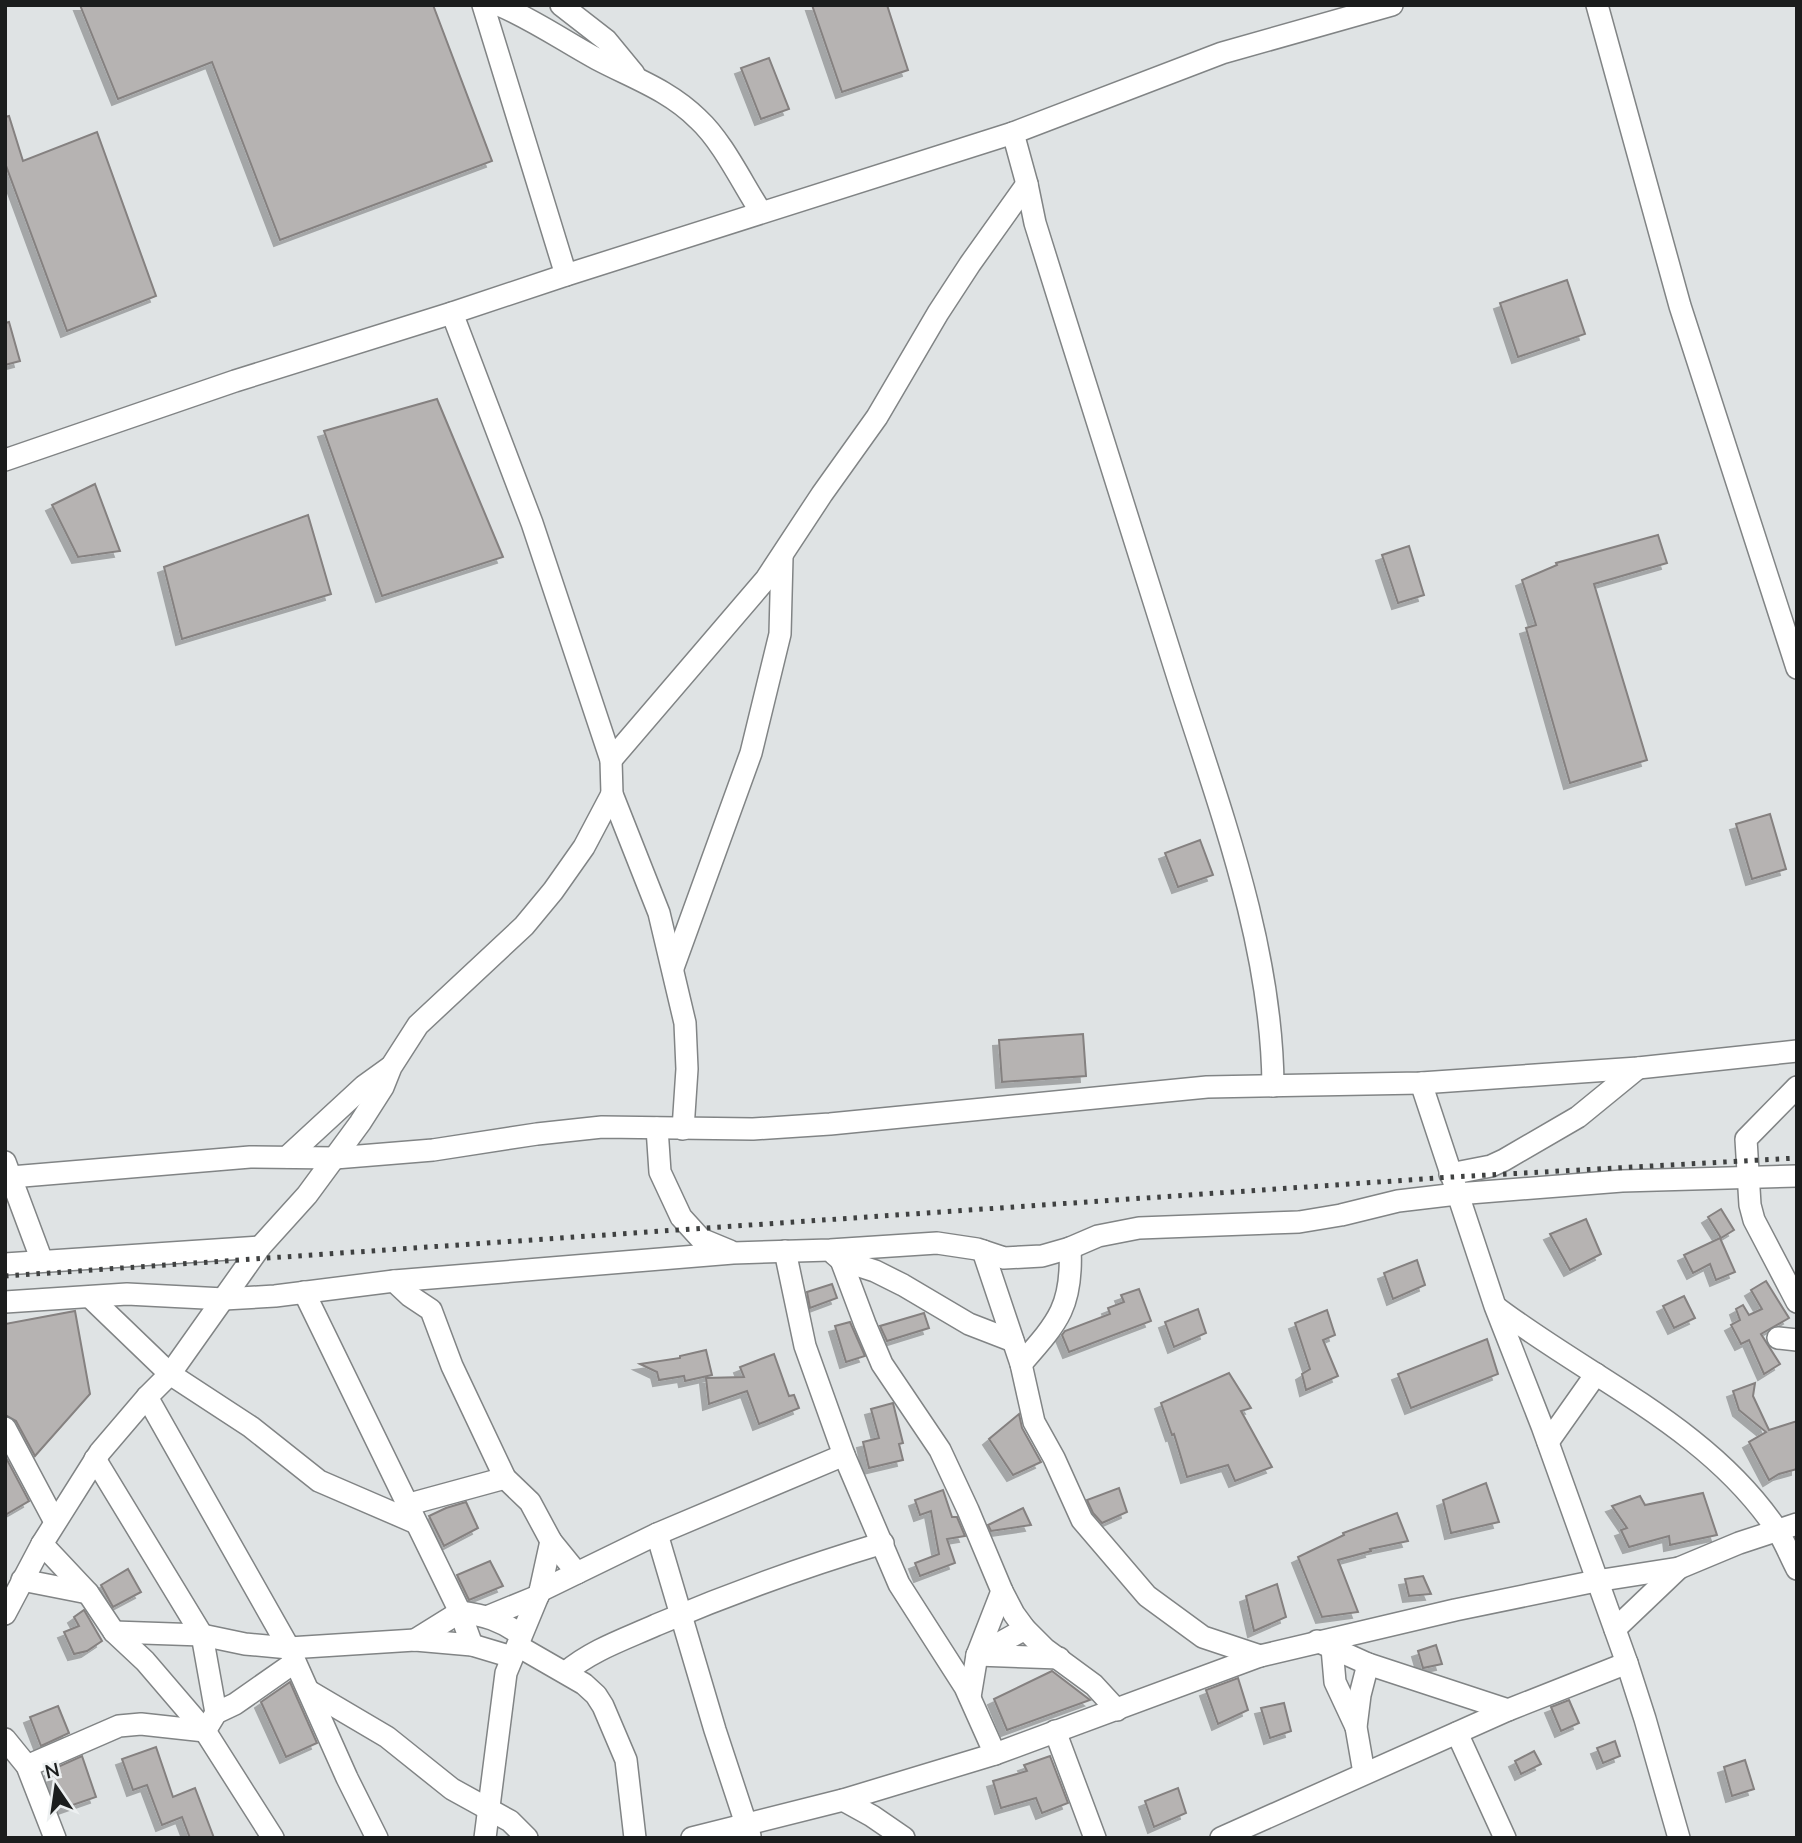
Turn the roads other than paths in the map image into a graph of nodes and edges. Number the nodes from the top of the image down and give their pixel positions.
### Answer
1 (483, 5) edge
2 (499, 5) edge
3 (561, 5) edge
4 (1392, 5) edge
5 (1597, 5) edge
6 (635, 75) junction
7 (1013, 133) junction
8 (1027, 184) junction
9 (761, 212) junction
10 (566, 275) junction
11 (452, 313) junction
12 (5, 460) edge
13 (782, 556) junction
14 (1797, 668) edge
15 (611, 760) junction
16 (612, 794) junction
17 (673, 968) junction
18 (1797, 1051) edge
19 (391, 1066) junction
20 (1637, 1069) junction
21 (1421, 1083) junction
22 (1273, 1086) junction
23 (1797, 1087) edge
24 (657, 1128) junction
25 (683, 1129) junction
26 (287, 1157) junction
27 (335, 1158) junction
28 (8, 1169) edge
29 (1450, 1174) junction
30 (1797, 1176) edge
31 (1748, 1177) junction
32 (1457, 1194) junction
33 (260, 1247) junction
34 (1070, 1248) junction
35 (785, 1251) junction
36 (984, 1251) junction
37 (733, 1253) junction
38 (835, 1255) junction
39 (42, 1261) junction
40 (5, 1264) edge
41 (394, 1281) junction
42 (304, 1292) junction
43 (90, 1297) junction
44 (224, 1299) junction
45 (5, 1302) edge
46 (1797, 1302) edge
47 (1495, 1306) junction
48 (1013, 1341) junction
49 (1021, 1364) junction
50 (170, 1374) junction
51 (1596, 1374) junction
52 (147, 1397) junction
53 (5, 1428) edge
54 (1548, 1442) junction
55 (844, 1455) junction
56 (96, 1459) junction
57 (505, 1478) junction
58 (410, 1513) junction
59 (55, 1522) junction
60 (1787, 1527) edge
61 (657, 1534) junction
62 (551, 1541) junction
63 (42, 1544) junction
64 (883, 1544) junction
65 (1679, 1568) junction
66 (1797, 1569) edge
67 (577, 1573) junction
68 (1597, 1581) junction
69 (16, 1583) edge
70 (1002, 1591) junction
71 (88, 1593) junction
72 (539, 1593) junction
73 (460, 1612) junction
74 (5, 1614) edge
75 (682, 1614) junction
76 (489, 1616) junction
77 (1026, 1629) junction
78 (1615, 1629) junction
79 (114, 1632) junction
80 (202, 1635) junction
81 (415, 1640) junction
82 (472, 1645) junction
83 (1325, 1645) junction
84 (517, 1646) junction
85 (292, 1655) junction
86 (977, 1655) junction
87 (1260, 1657) junction
88 (1060, 1658) junction
89 (1626, 1663) junction
90 (1368, 1664) junction
91 (952, 1666) junction
92 (566, 1672) junction
93 (309, 1691) junction
94 (970, 1697) junction
95 (1117, 1710) junction
96 (1508, 1710) junction
97 (210, 1722) junction
98 (1055, 1731) junction
99 (1457, 1733) junction
100 (1357, 1735) junction
101 (5, 1739) edge
102 (995, 1754) junction
103 (1388, 1763) junction
104 (27, 1766) junction
105 (1364, 1773) junction
106 (843, 1800) junction
107 (490, 1810) junction
108 (748, 1831) edge
109 (55, 1838) edge
110 (272, 1838) edge
111 (377, 1838) edge
112 (485, 1838) edge
113 (527, 1838) edge
114 (635, 1838) edge
115 (692, 1838) edge
116 (904, 1838) edge
117 (1095, 1838) edge
118 (1221, 1838) edge
119 (1505, 1838) edge
120 (1679, 1838) edge

1 - 10 street
2 - 6 street
3 - 6 street
4 - 7 street
5 - 14 street
6 - 9 street
7 - 8 street
7 - 9 street
8 - 13 street
8 - 22 street
9 - 10 street
10 - 11 street
11 - 12 street
11 - 15 street
13 - 15 street
13 - 17 street
15 - 16 street
16 - 17 street
16 - 19 street
17 - 25 street
18 - 20 street
19 - 26 street
19 - 27 street
20 - 21 street
20 - 29 street
21 - 22 street
21 - 29 street
22 - 25 street
23 - 31 street
24 - 25 street
24 - 27 street
24 - 37 street
26 - 27 street
26 - 28 street
27 - 33 street
28 - 39 street
29 - 32 street
30 - 31 street
31 - 32 street
31 - 46 street
32 - 34 street
32 - 47 street
33 - 39 street
33 - 44 street
34 - 36 street
34 - 49 street
35 - 37 street
35 - 38 street
35 - 55 street
36 - 38 street
36 - 48 street
37 - 41 street
38 - 48 street
38 - 70 street
39 - 40 street
41 - 42 street
41 - 57 street
42 - 44 street
42 - 58 street
43 - 44 street
43 - 45 street
43 - 50 street
44 - 50 street
47 - 51 street
47 - 54 street
48 - 49 street
49 - 87 street
50 - 52 street
50 - 58 street
51 - 54 street
51 - 60 street
52 - 56 street
52 - 85 street
53 - 59 street
54 - 68 street
55 - 61 street
55 - 64 street
56 - 59 street
56 - 80 street
57 - 58 street
57 - 62 street
58 - 73 street
59 - 63 street
60 - 65 street
60 - 66 street
61 - 67 street
61 - 75 street
62 - 67 street
62 - 72 street
63 - 69 street
63 - 71 street
64 - 75 street
64 - 91 street
65 - 68 street
65 - 78 street
67 - 72 street
68 - 78 street
68 - 83 street
69 - 71 street
69 - 74 street
70 - 77 street
70 - 86 street
71 - 79 street
72 - 76 street
72 - 84 street
73 - 76 street
73 - 81 street
73 - 82 street
75 - 92 street
75 - 108 street
76 - 84 street
77 - 86 street
77 - 88 street
78 - 89 street
79 - 80 street
79 - 97 street
80 - 85 street
80 - 97 street
81 - 82 street
81 - 85 street
82 - 84 street
83 - 87 street
83 - 90 street
83 - 100 street
84 - 92 street
84 - 107 street
85 - 93 street
85 - 97 street
86 - 88 street
86 - 91 street
86 - 94 street
87 - 95 street
88 - 95 street
89 - 96 street
89 - 120 street
90 - 96 street
90 - 100 street
91 - 94 street
92 - 114 street
93 - 107 street
93 - 111 street
94 - 102 street
95 - 98 street
96 - 99 street
97 - 104 street
97 - 110 street
98 - 102 street
98 - 117 street
99 - 103 street
99 - 119 street
100 - 103 street
100 - 105 street
101 - 104 street
102 - 106 street
103 - 105 street
104 - 109 street
105 - 118 street
106 - 108 street
106 - 116 street
107 - 112 street
107 - 113 street
108 - 115 street

